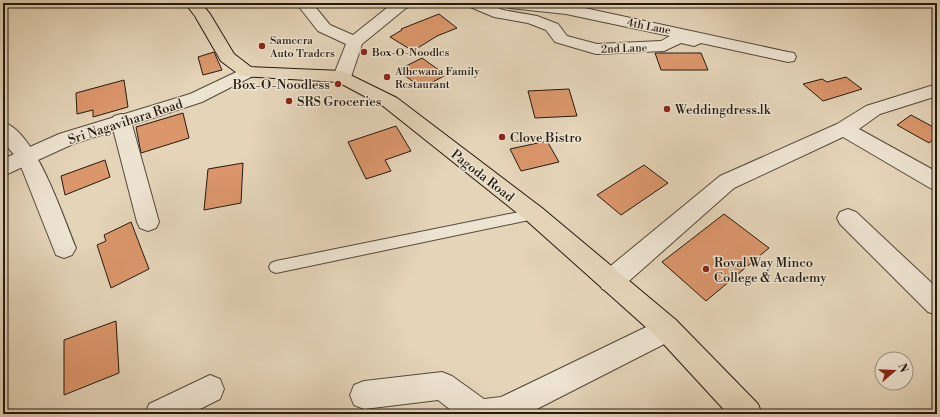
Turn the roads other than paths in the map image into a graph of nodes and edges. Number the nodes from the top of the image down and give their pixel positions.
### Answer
1 (193, 3) edge
2 (304, 3) edge
3 (407, 3) edge
4 (473, 3) edge
5 (510, 3) edge
6 (356, 42) junction
7 (734, 52) dead end
8 (788, 57) dead end
9 (247, 72) junction
10 (342, 77) junction
11 (937, 90) edge
12 (121, 121) junction
13 (3, 129) edge
14 (844, 129) junction
15 (27, 156) junction
16 (3, 168) edge
17 (937, 182) edge
18 (534, 214) junction
19 (848, 218) dead end
20 (148, 222) dead end
21 (64, 248) dead end
22 (276, 267) dead end
23 (611, 281) junction
24 (937, 304) edge
25 (667, 329) junction
26 (210, 389) dead end
27 (364, 395) dead end
28 (159, 414) edge
29 (748, 414) edge

1 - 9 main road
2 - 6 street
3 - 6 street
4 - 7 street, 2nd Lane
5 - 8 street, 4th Lane
6 - 10 street
9 - 10 main road, Pagoda Road
9 - 12 street, Sri Nagavihara Road
10 - 18 main road, Pagoda Road
11 - 14 street
12 - 15 street, Sri Nagavihara Road
12 - 20 street
13 - 15 street
14 - 17 street
14 - 23 street
15 - 16 street, Sri Nagavihara Road
15 - 21 street
18 - 22 lane
18 - 23 main road, Pagoda Road
19 - 24 street
23 - 25 main road, Pagoda Road
25 - 27 street
25 - 29 main road, Pagoda Road
26 - 28 street

